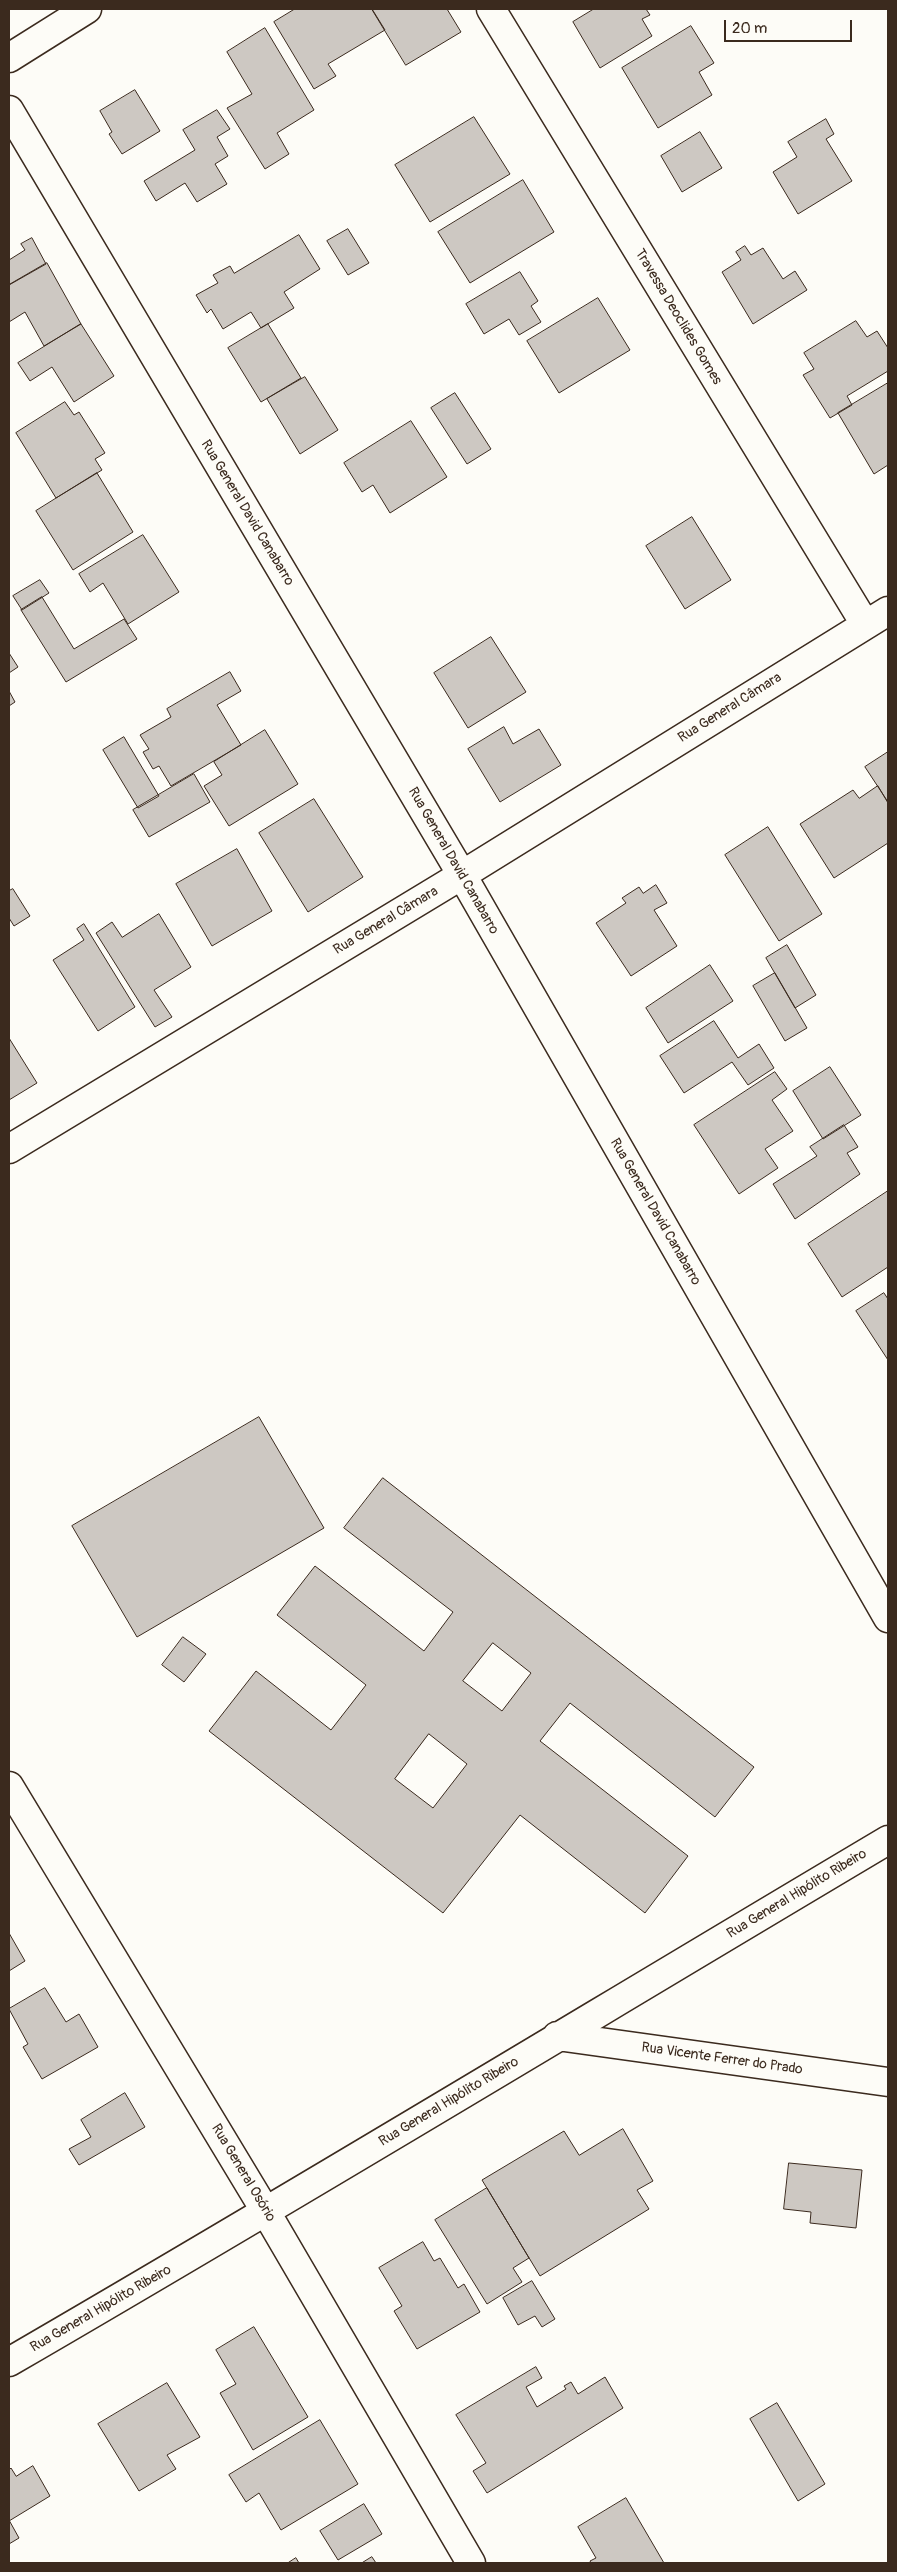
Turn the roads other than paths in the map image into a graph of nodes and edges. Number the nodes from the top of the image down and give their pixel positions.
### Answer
1 (87, 9) edge
2 (491, 9) edge
3 (9, 58) edge
4 (9, 110) edge
5 (888, 610) edge
6 (865, 624) junction
7 (462, 875) junction
8 (9, 1149) edge
9 (888, 1618) edge
10 (9, 1786) edge
11 (888, 1840) edge
12 (556, 2036) junction
13 (888, 2082) edge
14 (266, 2212) junction
15 (9, 2362) edge
16 (471, 2563) edge

1 - 3 street
2 - 6 street, Travessa Deoclides Gomes
4 - 7 street, Rua General David Canabarro
5 - 6 street, Rua General Câmara
6 - 7 street, Rua General Câmara
7 - 8 street, Rua General Câmara
7 - 9 street, Rua General David Canabarro
10 - 14 street, Rua General Osório
11 - 12 street, Rua General Hipólito Ribeiro
12 - 13 street, Rua Vicente Ferrer do Prado
12 - 14 street, Rua General Hipólito Ribeiro
14 - 15 street, Rua General Hipólito Ribeiro
14 - 16 street, Rua General Osório

